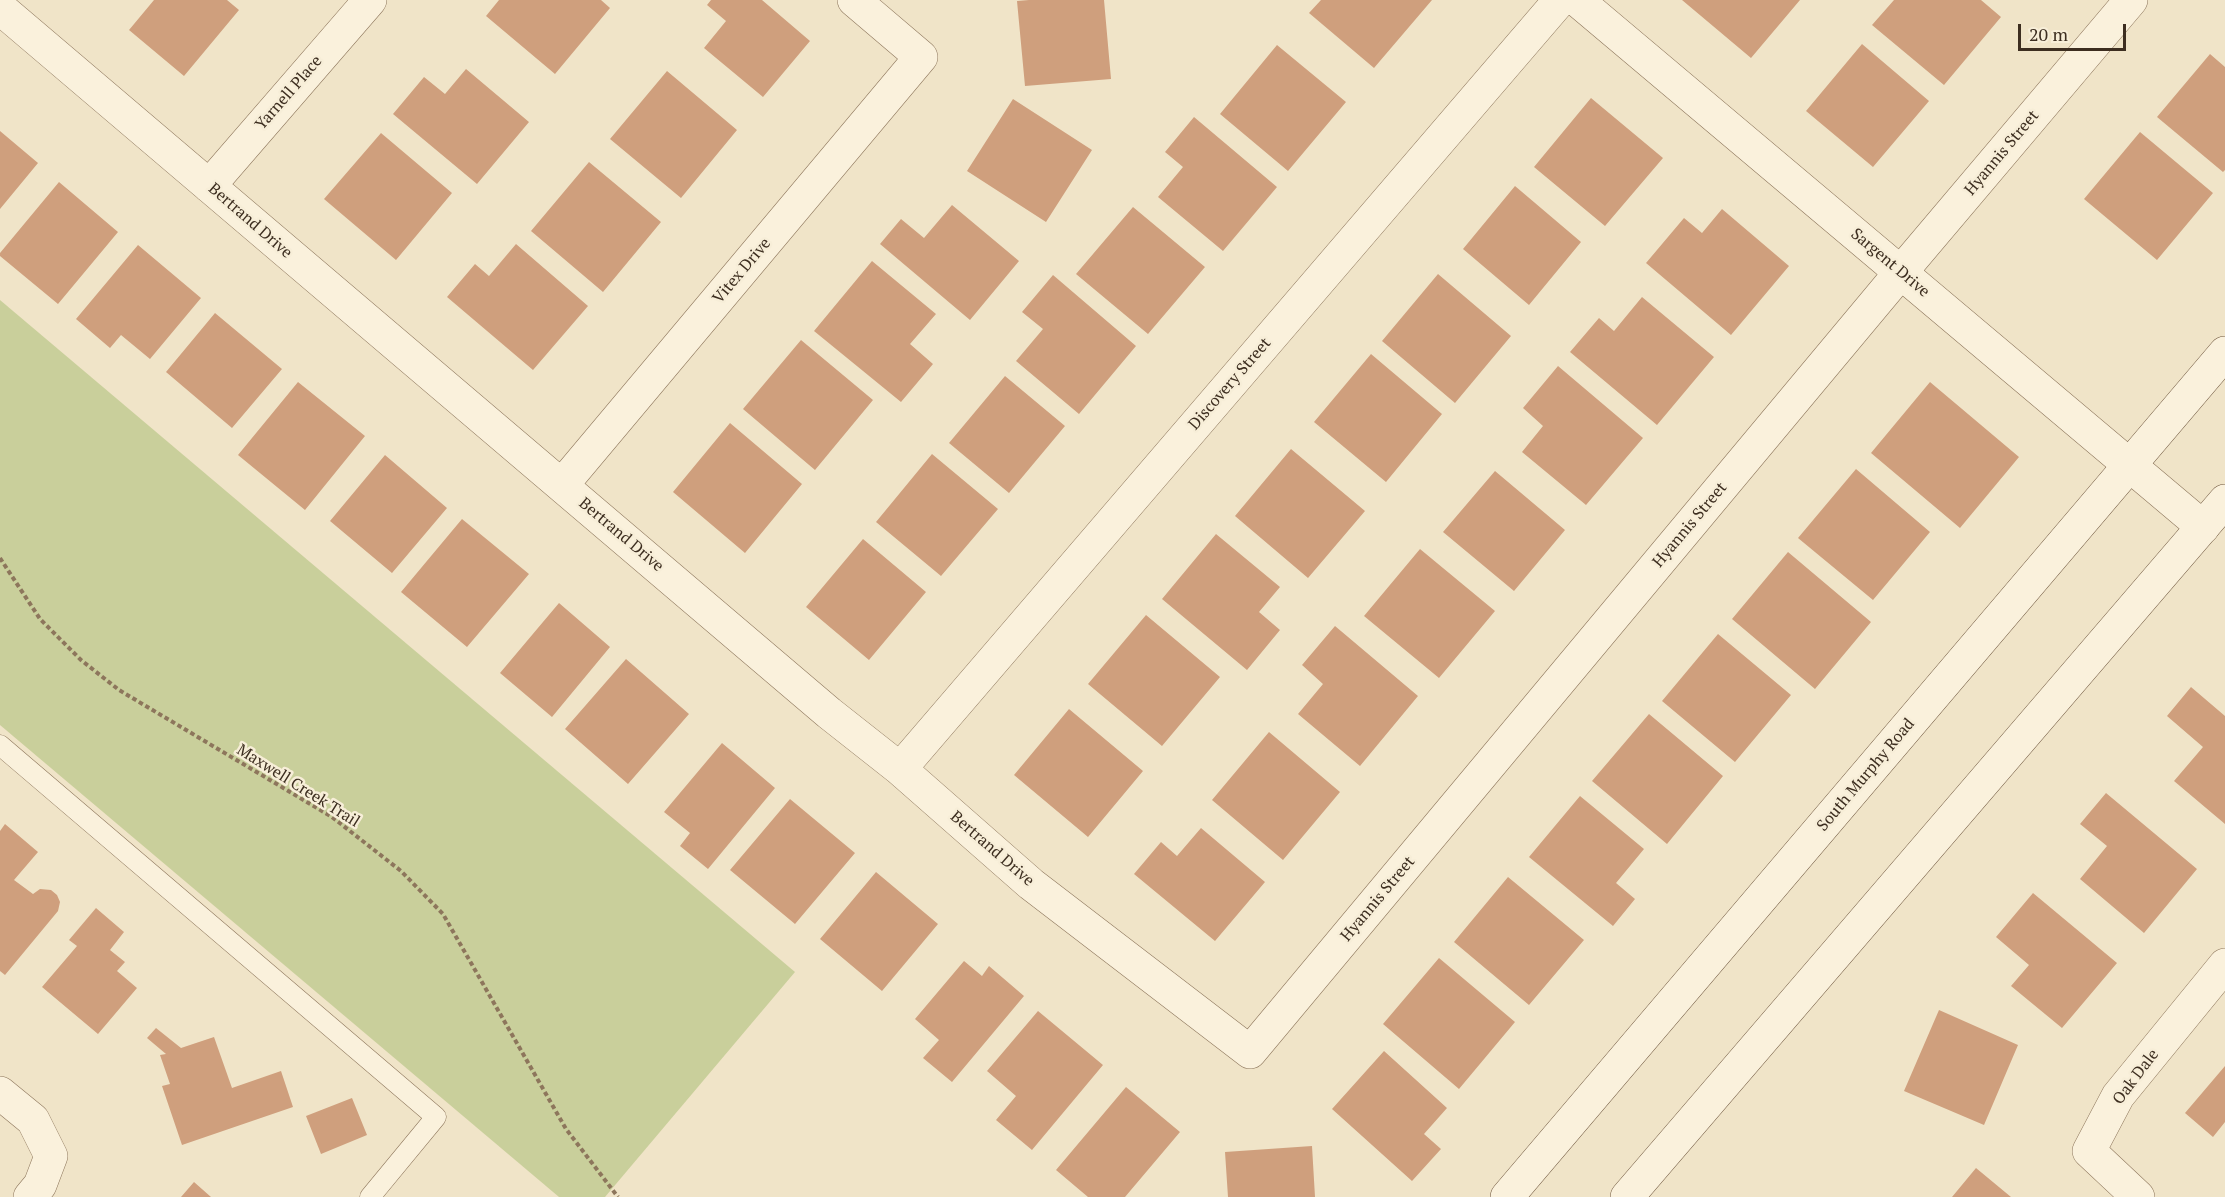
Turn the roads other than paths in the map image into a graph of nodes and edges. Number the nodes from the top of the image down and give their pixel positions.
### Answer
1 (370, 0) edge
2 (854, 0) edge
3 (1560, 0) edge
4 (1577, 0) edge
5 (2131, 0) edge
6 (0, 8) edge
7 (208, 186) junction
8 (1901, 272) junction
9 (2225, 353) edge
10 (2130, 465) junction
11 (562, 485) junction
12 (2225, 501) edge
13 (2203, 527) junction
14 (0, 745) edge
15 (900, 769) junction
16 (2225, 965) edge
17 (1250, 1052) joint
18 (0, 1093) edge
19 (2133, 1193) edge
20 (30, 1197) edge
21 (370, 1197) edge
22 (1507, 1197) edge
23 (1627, 1197) edge

1 - 7 street, Yarnell Place
2 - 11 street, Vitex Drive
3 - 15 street, Discovery Street
4 - 8 street, Sargent Drive
5 - 8 street, Hyannis Street
6 - 7 street, Bertrand Drive
7 - 11 street, Bertrand Drive
8 - 10 street, Sargent Drive
8 - 17 street, Hyannis Street
9 - 10 street, South Murphy Road
10 - 13 street, Sargent Drive
10 - 22 street, South Murphy Road
11 - 15 street, Bertrand Drive
12 - 13 street
13 - 23 street
14 - 21 lane
15 - 17 street, Bertrand Drive
16 - 19 street, Oak Dale
18 - 20 street

